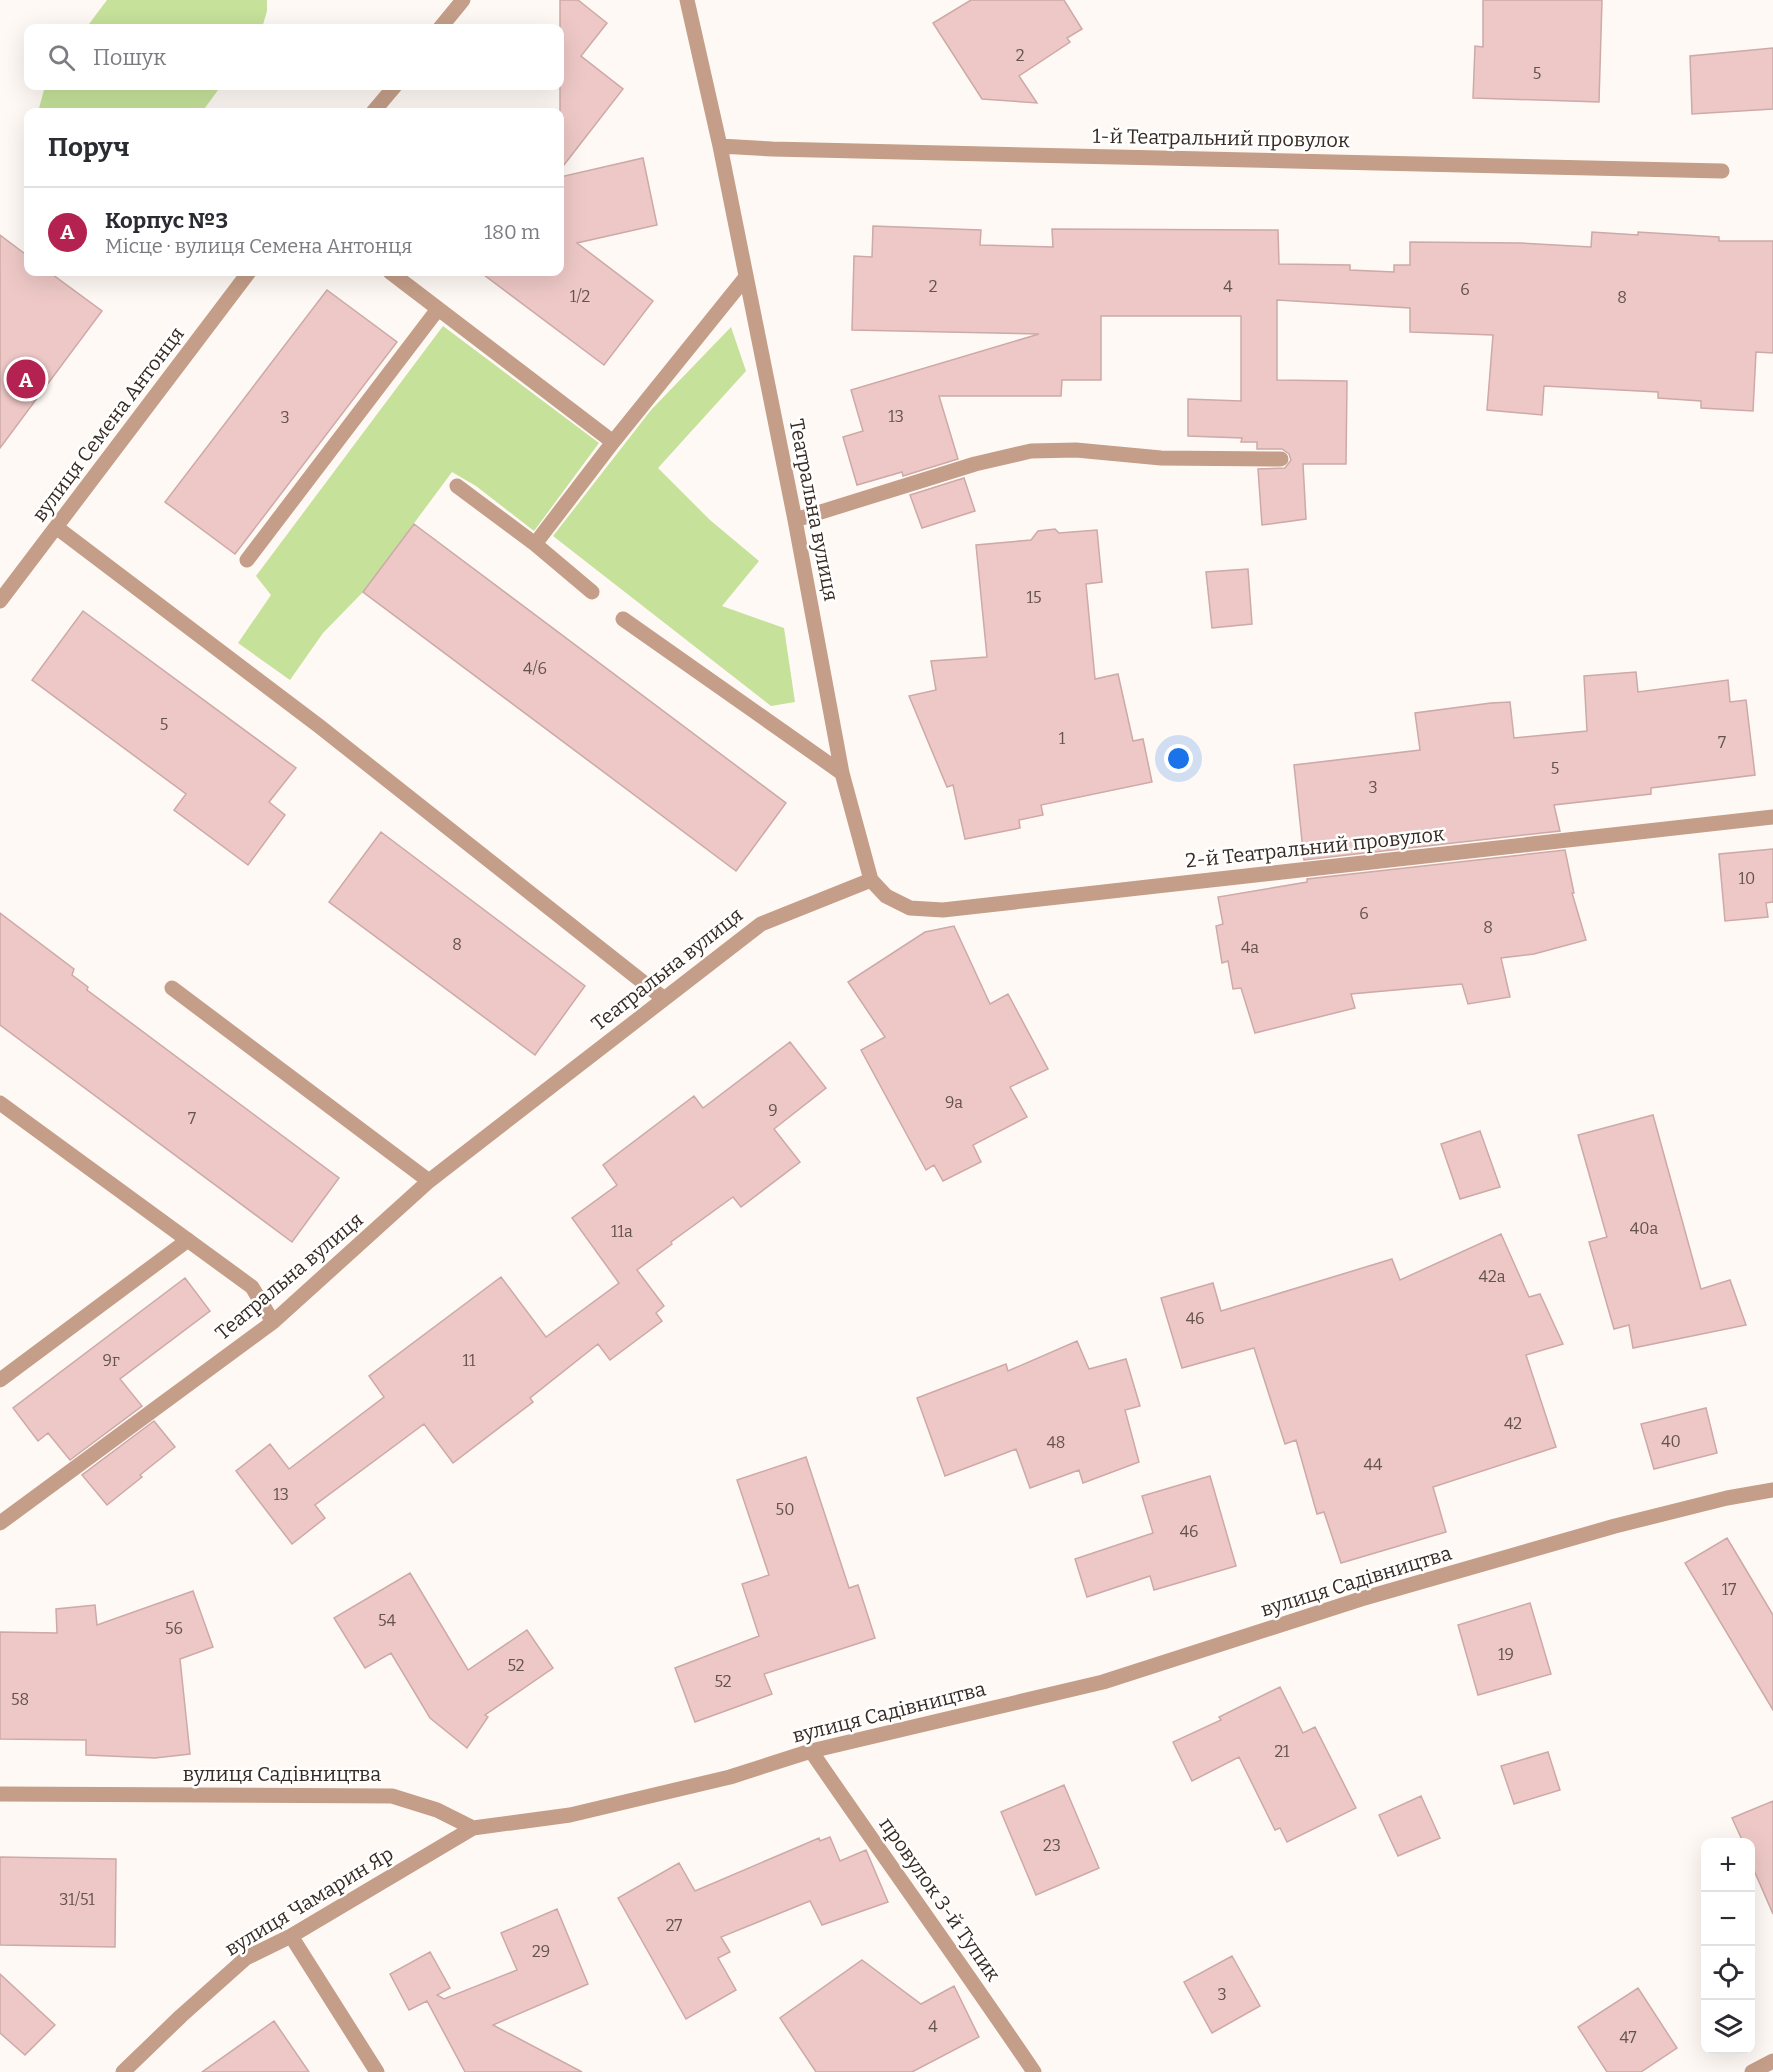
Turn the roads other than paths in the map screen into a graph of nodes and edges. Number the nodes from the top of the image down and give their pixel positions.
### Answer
1 (463, 0) edge
2 (687, 0) edge
3 (444, 24) edge
4 (392, 90) edge
5 (376, 108) edge
6 (720, 146) junction
7 (1722, 171) dead end
8 (246, 276) edge
9 (395, 276) edge
10 (746, 277) junction
11 (438, 309) junction
12 (613, 442) junction
13 (1281, 459) dead end
14 (457, 486) dead end
15 (795, 520) junction
16 (56, 527) junction
17 (535, 544) junction
18 (247, 560) dead end
19 (592, 592) dead end
20 (0, 601) edge
21 (623, 619) dead end
22 (842, 773) junction
23 (1773, 817) edge
24 (871, 880) junction
25 (172, 988) dead end
26 (663, 998) junction
27 (2, 1110) edge
28 (429, 1181) junction
29 (188, 1240) junction
30 (273, 1322) junction
31 (0, 1380) edge
32 (1773, 1490) edge
33 (0, 1522) edge
34 (812, 1751) junction
35 (0, 1794) edge
36 (473, 1828) junction
37 (291, 1936) junction
38 (1773, 2061) edge
39 (123, 2072) edge
40 (377, 2072) edge
41 (1034, 2072) edge
42 (1752, 2072) edge

1 - 3 street
2 - 6 street, Театральна вулиця
4 - 5 street
6 - 7 street, 1-й Театральний провулок
6 - 10 street, Театральна вулиця
8 - 16 street, вулиця Семена Антонця
9 - 11 street
10 - 12 street
10 - 15 street, Театральна вулиця
11 - 12 street
11 - 18 street
12 - 17 street
13 - 15 street
14 - 17 street
15 - 22 street, Театральна вулиця
16 - 20 street, вулиця Семена Антонця
16 - 26 street
17 - 19 street
21 - 22 street
22 - 24 street, Театральна вулиця
23 - 24 street, 2-й Театральний провулок
24 - 26 street, Театральна вулиця
25 - 28 street
26 - 28 street, Театральна вулиця
27 - 29 street
28 - 30 street, Театральна вулиця
29 - 30 street
29 - 31 street
30 - 33 street, Театральна вулиця
32 - 34 street, вулиця Садівництва
34 - 36 street, вулиця Садівництва
34 - 41 street, провулок 3-й Тупик
35 - 36 street, вулиця Садівництва
36 - 37 street, вулиця Чамарин Яр
37 - 39 street, вулиця Чамарин Яр
37 - 40 street
38 - 42 street

